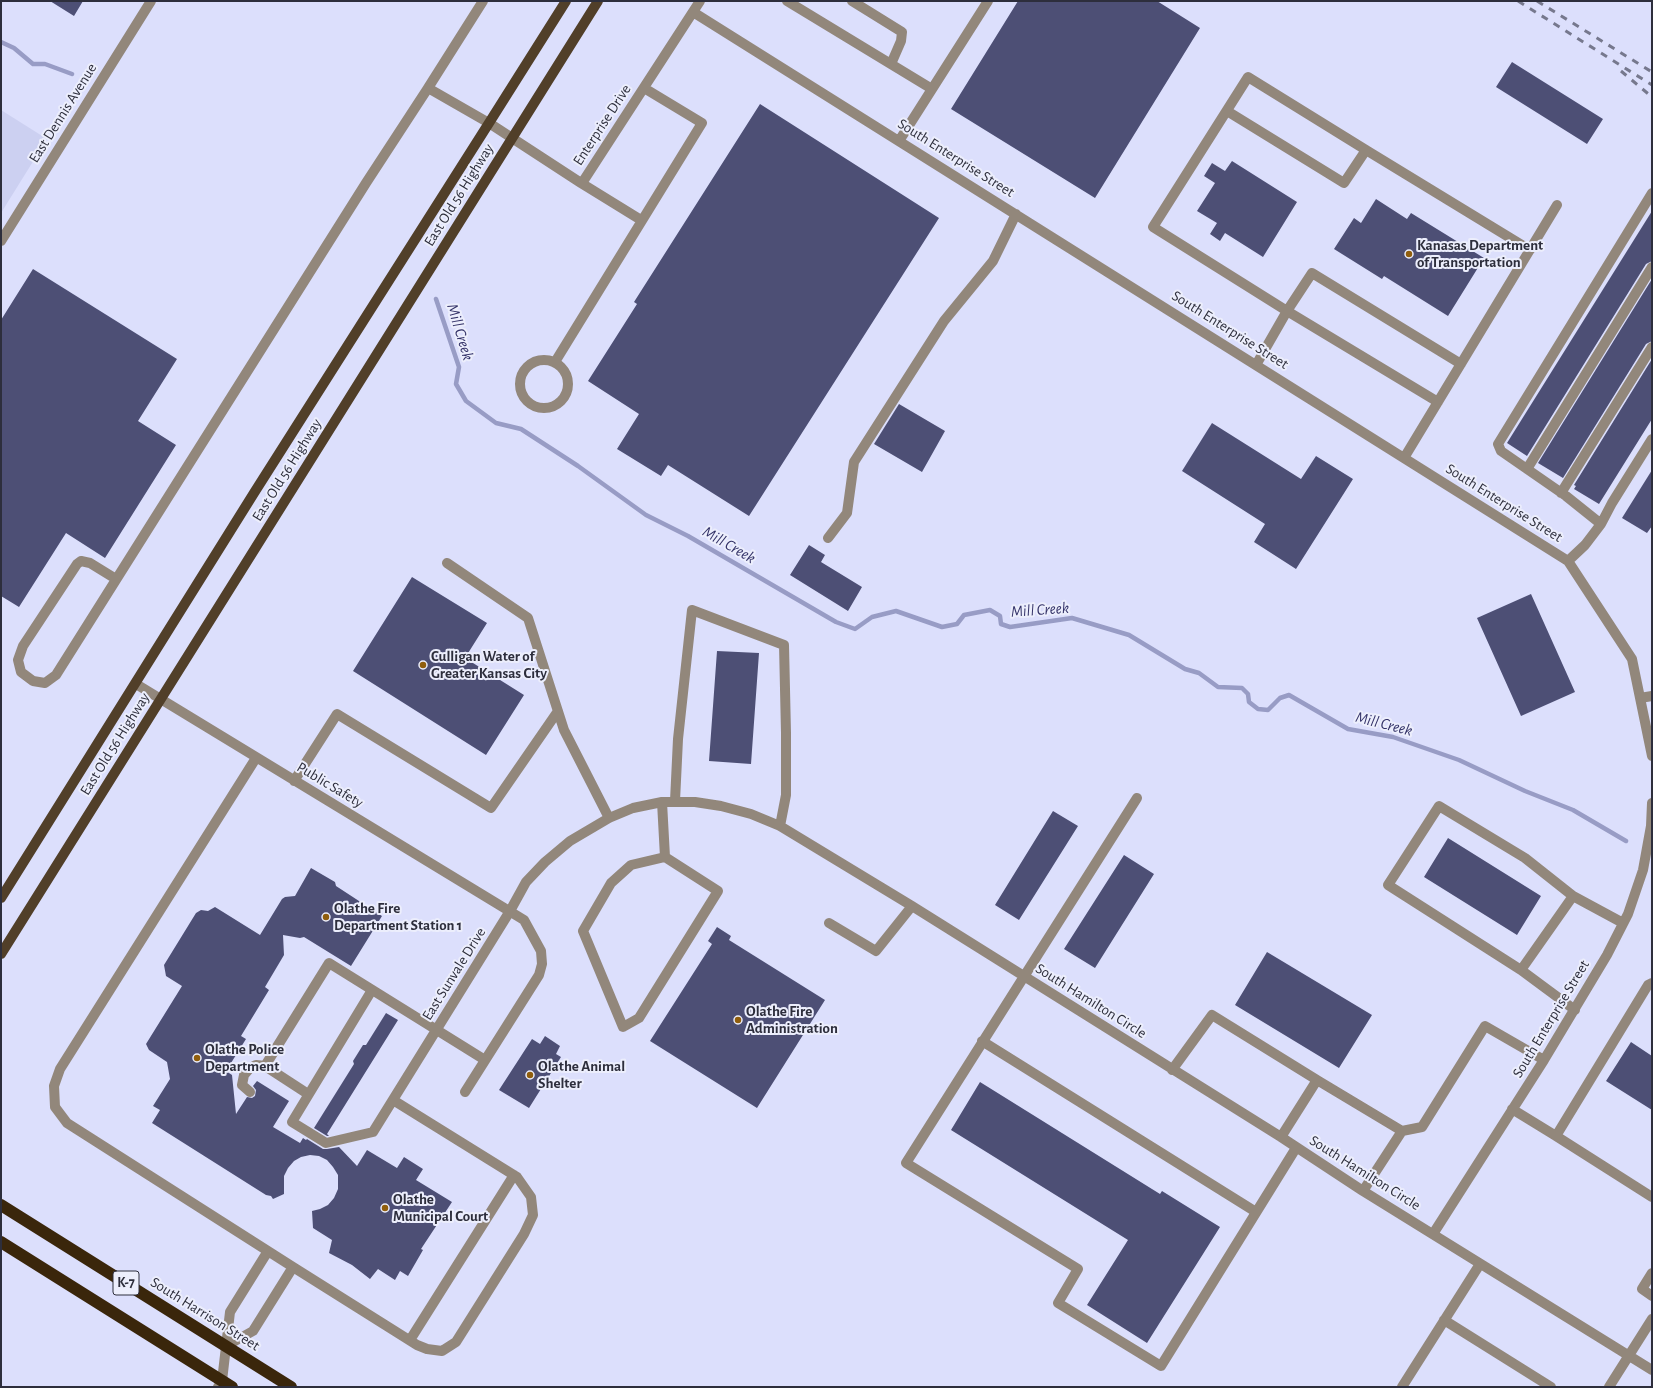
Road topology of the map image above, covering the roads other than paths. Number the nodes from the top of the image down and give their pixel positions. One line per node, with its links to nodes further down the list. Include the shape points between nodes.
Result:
1 (151, 1): 24 (street, East Dennis Avenue)
2 (482, 1): 11 (street)
3 (566, 1): 15 (main road, East Old 56 Highway)
4 (598, 1): 16 (main road, East Old 56 Highway)
5 (700, 1): 9 (street, Enterprise Drive)
6 (787, 1): 10 (street)
7 (852, 1): 10 (street, via 902,32)
8 (988, 1): 13 (street)
9 (693, 12): 12 (street, Enterprise Drive); 17 (street, South Enterprise Street)
10 (891, 64): 13 (street)
11 (428, 88): 15 (street, Enterprise Drive); 41 (street)
12 (644, 88): 19 (street, Enterprise Drive); 23 (street, via 702,123)
13 (932, 89): 17 (street)
14 (1226, 111): 18 (street, via 1344,183); 18 (street, via 1248,77); 27 (street, via 1153,227)
15 (489, 124): 16 (street, Enterprise Drive); 42 (main road, East Old 56 Highway, via 254,493)
16 (513, 138): 19 (street, Enterprise Drive); 45 (main road, East Old 56 Highway)
17 (899, 141): 22 (street, South Enterprise Street)
18 (1366, 150): 25 (street)
19 (581, 183): 23 (street)
20 (1652, 193): 35 (street, via 1498,444 1501,451)
21 (1557, 205): 25 (street)
22 (1016, 214): 31 (street, South Enterprise Street); 38 (street, via 992,261 944,321 854,462 847,513)
23 (641, 220): 29 (street)
24 (1, 241)
25 (1530, 250): 30 (street)
26 (1652, 267): 35 (street)
27 (1287, 312): 30 (street, via 1312,273); 31 (street); 32 (street)
28 (1652, 347): 36 (street)
29 (555, 362): 29 (street, via 567,376 567,391 563,398 551,407 536,407 529,403 520,391 522,375 526,368 540,360)
30 (1461, 364): 32 (street)
31 (1256, 365): 34 (street, South Enterprise Street)
32 (1438, 402): 34 (street)
33 (1652, 439): 37 (street)
34 (1404, 458): 39 (street, South Enterprise Street)
35 (1527, 469): 36 (street)
36 (1561, 493): 37 (street)
37 (1601, 524): 39 (street, via 1586,545)
38 (828, 538)
39 (1568, 561): 44 (street, South Enterprise Street, via 1632,659)
40 (447, 564): 46 (street, via 528,618)
41 (116, 579): 41 (street, via 56,675 45,683 33,681 20,672 18,660 23,646 77,564 81,561 90,564)
42 (136, 684): 45 (street, Public Safety); 59 (main road, East Old 56 Highway)
43 (1652, 696): 44 (street)
44 (1640, 698): 47 (street, South Enterprise Street)
45 (161, 699): 48 (street, Public Safety); 64 (main road, East Old 56 Highway)
46 (558, 711): 49 (street, via 491,808 337,714); 54 (street, via 564,730)
47 (1652, 756)
48 (256, 758): 49 (street, Public Safety); 93 (street, via 60,1069 54,1086 55,1107 67,1123)
49 (294, 781): 61 (street, Public Safety)
50 (1137, 798): 66 (street)
51 (675, 801): 52 (street, South Hamilton Circle); 56 (street, South Hamilton Circle, via 722,806); 56 (street, via 678,739 692,610 784,645 786,795)
52 (662, 802): 54 (street, South Hamilton Circle, via 633,808); 57 (street)
53 (1652, 803): 55 (street, South Enterprise Street)
54 (609, 818): 61 (street, South Hamilton Circle, via 570,841 545,862 526,882)
55 (1652, 818): 63 (street, South Enterprise Street, via 1643,870)
56 (780, 826): 60 (street, South Hamilton Circle)
57 (665, 857): 57 (street, via 631,865 611,883 583,931 623,1027 640,1018 718,891)
58 (1573, 896): 63 (street); 65 (street); 65 (street, via 1525,858 1439,806 1388,885)
59 (1, 898)
60 (912, 906): 62 (street, via 876,951); 66 (street, South Hamilton Circle)
61 (510, 911): 70 (street, East Sunvale Drive); 72 (street, Public Safety, via 524,920 541,951 542,964 539,975)
62 (829, 923)
63 (1623, 923): 69 (street, South Enterprise Street)
64 (1, 954)
65 (1521, 970): 69 (street)
66 (1024, 976): 71 (street); 75 (street, South Hamilton Circle)
67 (1652, 983): 83 (street, via 1648,985)
68 (372, 990): 70 (street); 74 (street, via 329,963); 79 (street)
69 (1575, 1010): 73 (street, South Enterprise Street)
70 (436, 1030): 72 (street); 80 (street, East Sunvale Drive)
71 (982, 1041): 90 (street); 90 (street, via 906,1163 1078,1270 1058,1303 1161,1366)
72 (485, 1060): 78 (street, Public Safety)
73 (1544, 1060): 81 (street, South Enterprise Street); 82 (street, via 1485,1026 1422,1127)
74 (265, 1066): 77 (street, via 250,1068 244,1075 242,1085); 79 (street)
75 (1172, 1070): 76 (street, via 1212,1014); 84 (street, South Hamilton Circle)
76 (1317, 1080): 82 (street); 84 (street)
77 (250, 1092)
78 (465, 1092)
79 (308, 1094): 80 (street, East Sunvale Drive, via 292,1122 326,1143 373,1132)
80 (393, 1100): 86 (street)
81 (1512, 1109): 83 (street); 91 (street, South Enterprise Street)
82 (1402, 1131): 87 (street)
83 (1556, 1136): 88 (street)
84 (1281, 1138): 85 (street, South Hamilton Circle)
85 (1296, 1148): 87 (street, South Hamilton Circle); 90 (street)
86 (514, 1175): 100 (street); 100 (street, via 531,1197 533,1215 524,1234 456,1342 442,1351 427,1350)
87 (1363, 1191): 91 (street, South Hamilton Circle)
88 (1652, 1197)
89 (1, 1205): 101 (highway, South Harrison Street / K-7)
90 (1256, 1212)
91 (1433, 1234): 94 (street, South Hamilton Circle)
92 (1, 1242): 104 (highway, K-7)
93 (268, 1251): 95 (street); 101 (street, via 230,1312)
94 (1480, 1264): 99 (street); 102 (street, South Hamilton Circle)
95 (292, 1267): 100 (street); 101 (street, via 253,1331)
96 (1652, 1273): 97 (street, via 1642,1289)
97 (1652, 1296)
98 (1652, 1319): 102 (street)
99 (1444, 1320): 106 (street); 107 (street)
100 (410, 1340)
101 (226, 1346): 104 (street); 105 (highway, South Harrison Street / K-7)
102 (1629, 1356): 103 (street, South Hamilton Circle); 108 (street)
103 (1652, 1370)
104 (224, 1385)
105 (291, 1387)
106 (1402, 1387)
107 (1551, 1387)
108 (1609, 1387)

